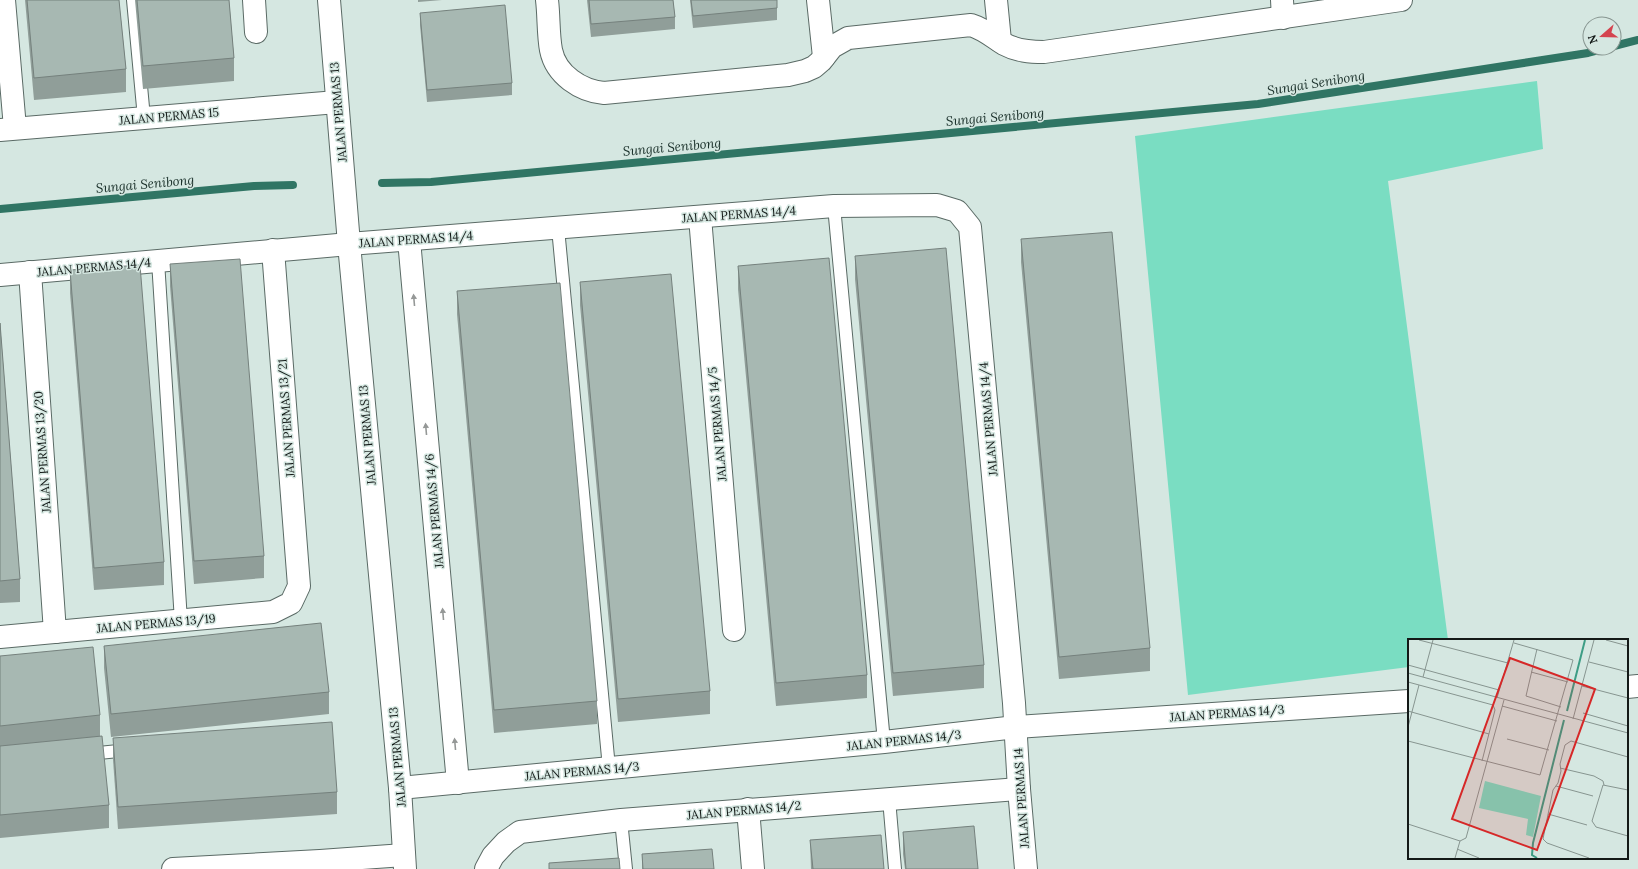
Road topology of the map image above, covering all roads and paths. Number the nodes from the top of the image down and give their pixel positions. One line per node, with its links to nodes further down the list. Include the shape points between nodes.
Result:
1 (4, 0): 15 (street)
2 (133, 0): 14 (lane)
3 (254, 0): 10 (street)
4 (329, 0): 13 (street, JALAN PERMAS 13)
5 (547, 0): 12 (street, via 551,51 555,61 573,82 596,92 788,75 805,71)
6 (818, 0): 12 (street)
7 (996, 0): 11 (street)
8 (1400, 0): 9 (street)
9 (1283, 9): 11 (street, via 1044,52 1023,51)
10 (256, 32)
11 (1000, 41): 12 (street, via 980,27 971,25 848,38 832,47)
12 (824, 57)
13 (337, 102): 14 (street, JALAN PERMAS 15); 20 (street, JALAN PERMAS 13)
14 (144, 118): 15 (street, JALAN PERMAS 15)
15 (7, 129)
16 (834, 206): 17 (street, JALAN PERMAS 14/4); 31 (street, JALAN PERMAS 14/4, via 937,205 957,211 970,227); 32 (lane)
17 (700, 217): 18 (street, JALAN PERMAS 14/4); 27 (street, JALAN PERMAS 14/5)
18 (558, 228): 19 (street, JALAN PERMAS 14/4); 35 (lane)
19 (409, 240): 20 (street, JALAN PERMAS 14/4); 36 (street, JALAN PERMAS 14/6, one-way to 19)
20 (349, 244): 21 (street, JALAN PERMAS 14/4); 37 (street, JALAN PERMAS 13)
21 (273, 250): 22 (street, JALAN PERMAS 14/4); 25 (street, JALAN PERMAS 13/21)
22 (158, 261): 23 (street, JALAN PERMAS 14/4); 26 (lane)
23 (30, 272): 24 (street, JALAN PERMAS 14/4); 28 (street, JALAN PERMAS 13/20)
24 (0, 275)
25 (299, 586): 26 (street, JALAN PERMAS 13/19, via 291,603 273,612)
26 (181, 621): 28 (street, JALAN PERMAS 13/19)
27 (734, 630)
28 (55, 632): 29 (street, JALAN PERMAS 13/19)
29 (0, 637)
30 (1408, 701): 31 (street, JALAN PERMAS 14/3)
31 (1016, 727): 32 (street, JALAN PERMAS 14/3); 38 (street, JALAN PERMAS 14)
32 (884, 742): 35 (street, JALAN PERMAS 14/3)
33 (141, 750): 34 (lane)
34 (78, 754)
35 (609, 768): 36 (street, JALAN PERMAS 14/3)
36 (458, 782): 37 (street, JALAN PERMAS 14/3)
37 (400, 788): 42 (street, JALAN PERMAS 13)
38 (1019, 789): 39 (street, JALAN PERMAS 14/2); 50 (street, JALAN PERMAS 14)
39 (889, 799): 40 (street, JALAN PERMAS 14/2); 49 (lane)
40 (748, 809): 41 (street, JALAN PERMAS 14/2); 48 (street)
41 (621, 820): 46 (street, JALAN PERMAS 14/2, via 520,832 493,856); 47 (lane)
42 (405, 862): 43 (street)
43 (320, 865): 44 (street)
44 (195, 868): 45 (street)
45 (173, 869)
46 (486, 869)
47 (626, 869)
48 (753, 869)
49 (894, 869)
50 (1026, 869)

